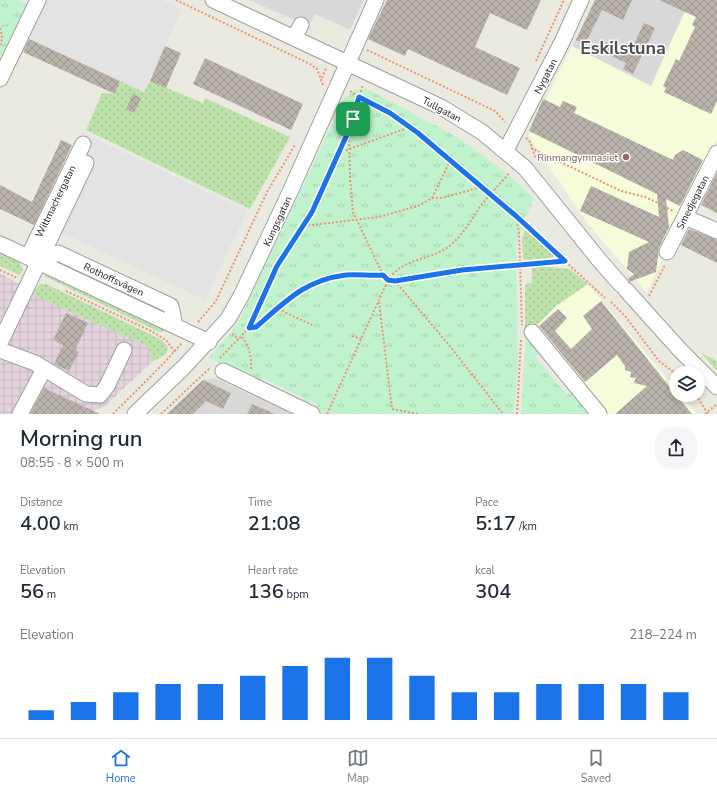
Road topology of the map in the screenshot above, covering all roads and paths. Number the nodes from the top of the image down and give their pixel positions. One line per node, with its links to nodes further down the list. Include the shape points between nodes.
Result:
1 (38, 0): 13 (street)
2 (176, 0): 14 (path, via 316,67 323,81)
3 (213, 0): 8 (street, Tullgatan)
4 (376, 0): 12 (street, Kungsgatan)
5 (581, 0): 17 (street, Nygatan)
6 (301, 25): 8 (street)
7 (0, 28): 9 (path)
8 (294, 38): 12 (street, Tullgatan)
9 (1, 40): 10 (path)
10 (0, 49)
11 (367, 50): 17 (path, via 495,111)
12 (347, 64): 21 (street, Tullgatan, via 441,107); 58 (street, Kungsgatan, via 241,296 228,319)
13 (0, 79)
14 (322, 90)
15 (410, 127): 16 (path, via 359,97); 20 (path); 24 (path)
16 (349, 130): 20 (path); 22 (path)
17 (516, 132): 21 (street, Nygatan); 29 (path, via 529,140 531,148 621,191)
18 (83, 144): 37 (street, Wittmachergatan)
19 (296, 144): 53 (path, via 267,192 216,301)
20 (350, 148): 22 (path); 32 (path, via 351,198)
21 (506, 150): 62 (street, Tullgatan, via 526,168 600,261)
22 (337, 153): 33 (path)
23 (717, 153): 31 (street, Smedjegatan)
24 (450, 161): 26 (path); 28 (path)
25 (86, 163): 37 (street, Wittmachergatan)
26 (481, 187): 27 (path); 28 (path, via 442,198)
27 (491, 195): 30 (path); 42 (path, via 453,243 437,254 396,269)
28 (432, 198): 32 (path, via 413,208)
29 (658, 203)
30 (516, 216): 38 (path); 39 (path)
31 (685, 217): 34 (street); 36 (street, Smedjegatan)
32 (357, 220): 33 (path); 41 (path)
33 (304, 226): 52 (path, via 277,266)
34 (717, 232)
35 (0, 244): 37 (street, Rothoffsvägen)
36 (667, 252): 46 (path, via 665,264)
37 (33, 260): 44 (street); 53 (street, Rothoffsvägen)
38 (565, 261): 39 (path); 47 (path)
39 (520, 264): 43 (path); 54 (path)
40 (0, 270): 44 (path)
41 (383, 275): 42 (path); 50 (path, via 347,275 318,281 299,291)
42 (388, 280): 43 (path); 48 (path)
43 (395, 281): 82 (path)
44 (29, 283): 59 (street)
45 (64, 290): 63 (path, via 149,330 166,340)
46 (648, 297)
47 (605, 298)
48 (378, 300): 57 (path); 81 (path, via 392,409)
49 (611, 302): 67 (path, via 625,316 659,361)
50 (280, 307): 51 (path, via 284,312); 52 (path, via 256,327)
51 (312, 325)
52 (249, 328): 55 (path)
53 (190, 333): 58 (street, Rothoffsvägen); 63 (path)
54 (525, 333): 83 (path); 84 (street)
55 (242, 336): 64 (path); 68 (path, via 248,344 251,359 251,376)
56 (352, 336): 57 (path)
57 (361, 339): 80 (path)
58 (209, 342): 77 (street, Kungsgatan)
59 (0, 343)
60 (0, 350): 66 (street)
61 (124, 350): 66 (street, via 100,395 86,394)
62 (680, 350): 65 (street, Tullgatan); 70 (street, Tullgatan)
63 (175, 352): 76 (path)
64 (218, 366): 68 (street); 78 (path)
65 (692, 366)
66 (44, 369): 75 (street)
67 (669, 369)
68 (248, 383): 79 (street)
69 (705, 384): 71 (street, Tullgatan)
70 (717, 387)
71 (717, 400)
72 (700, 402): 74 (path)
73 (717, 404): 74 (path)
74 (707, 413)
75 (20, 414)
76 (113, 414)
77 (135, 414)
78 (161, 414)
79 (312, 414)
80 (327, 414)
81 (418, 414)
82 (503, 414)
83 (517, 414)
84 (599, 414)

